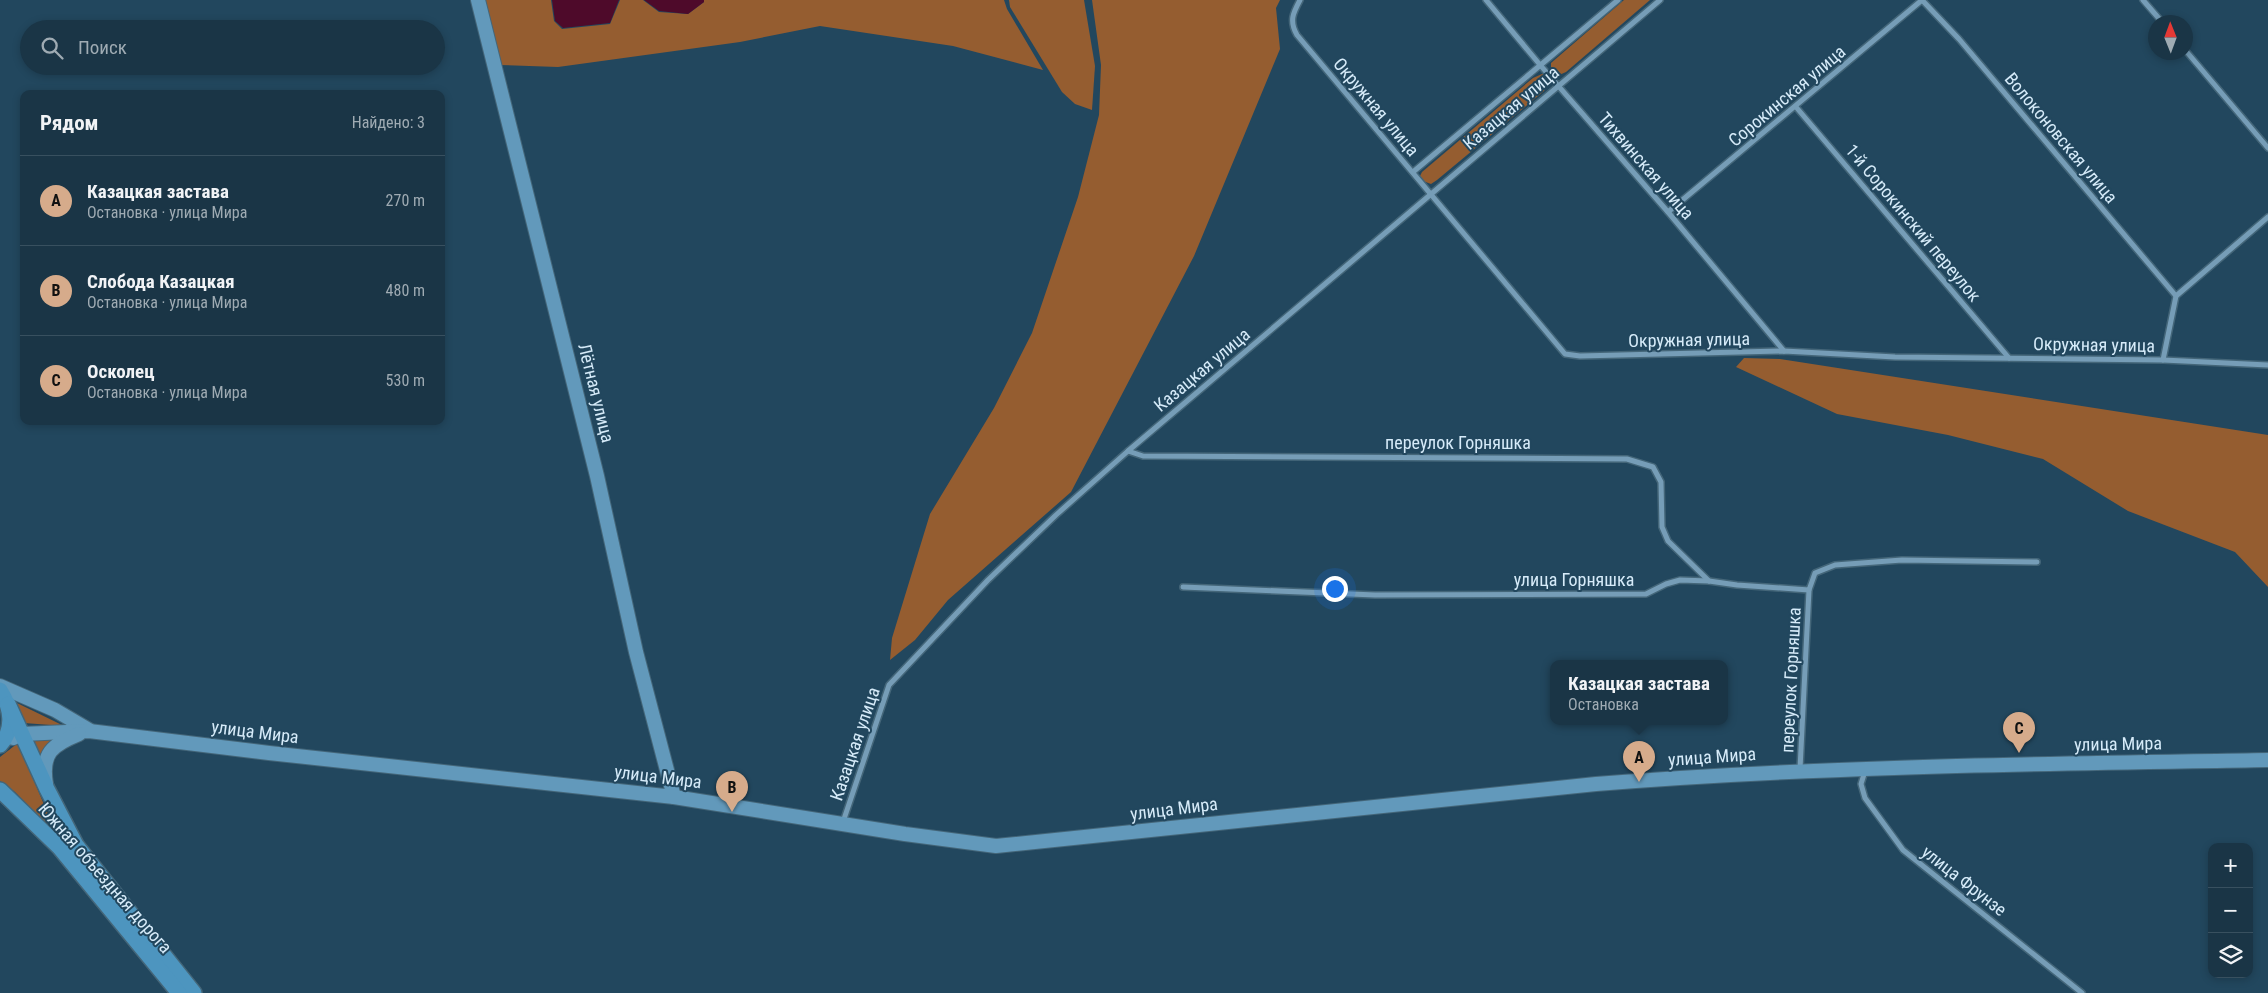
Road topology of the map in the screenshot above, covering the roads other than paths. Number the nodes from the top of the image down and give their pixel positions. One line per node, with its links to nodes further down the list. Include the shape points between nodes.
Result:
1 (478, 0): 39 (main road, Лётная улица, via 598,476 636,652)
2 (1300, 0): 14 (street, Окружная улица, via 1292,15 1292,26 1297,35)
3 (1486, 0): 10 (street, Тихвинская улица)
4 (1618, 0): 10 (street, Казацкая улица)
5 (1660, 0): 11 (street, Казацкая улица)
6 (1922, 0): 12 (street, Сорокинская улица); 18 (street, Волоконовская улица, via 1959,39)
7 (2143, 0): 8 (street)
8 (2156, 15)
9 (2193, 59): 13 (street)
10 (1541, 66): 11 (street, Тихвинская улица); 14 (street, Казацкая улица)
11 (1558, 86): 15 (street, Казацкая улица); 16 (street, Тихвинская улица)
12 (1796, 107): 16 (street, Сорокинская улица); 20 (street, 1-й Сорокинский переулок)
13 (2268, 148)
14 (1413, 172): 15 (street, Окружная улица)
15 (1430, 194): 19 (street, Окружная улица, via 1564,354); 23 (street, Казацкая улица)
16 (1668, 212): 19 (street, Тихвинская улица)
17 (2268, 217): 18 (street)
18 (2176, 296): 21 (street)
19 (1784, 351): 20 (street, Окружная улица)
20 (2009, 358): 21 (street, Окружная улица)
21 (2163, 360): 22 (street, Окружная улица)
22 (2268, 365)
23 (1128, 451): 25 (street, переулок Горняшка, via 1143,456 1627,459 1653,467 1661,482 1662,527 1668,541); 40 (street, Казацкая улица, via 988,580 890,684)
24 (2037, 562): 27 (street, via 1902,560 1835,564 1815,573)
25 (1709, 580): 26 (street, улица Горняшка, via 1680,580 1646,594 1375,595); 27 (street, улица Горняшка)
26 (1183, 587)
27 (1809, 590): 36 (street, переулок Горняшка)
28 (0, 686): 31 (main road, улица Мира, via 55,710)
29 (0, 690): 30 (main road, улица Мира)
30 (8, 704): 32 (main road, Южная объездная дорога); 33 (main road, улица Мира, via 10,723)
31 (89, 730): 32 (main road, улица Мира); 37 (main road, улица Мира, via 59,742 49,753 44,769); 39 (main road, улица Мира)
32 (22, 734): 33 (main road, улица Мира); 37 (main road, Южная объездная дорога)
33 (2, 743)
34 (2268, 760): 35 (main road, улица Мира)
35 (1866, 770): 36 (main road, улица Мира); 44 (street, улица Фрунзе, via 1860,784 1865,798 1903,850)
36 (1800, 771): 40 (main road, улица Мира, via 1596,784 996,846)
37 (46, 789): 41 (main road, Южная объездная дорога)
38 (0, 790): 41 (main road, Южная объездная дорога)
39 (674, 797): 40 (main road, улица Мира)
40 (843, 822)
41 (102, 891): 42 (main road, Южная объездная дорога); 43 (main road, Южная объездная дорога)
42 (179, 993)
43 (194, 993)
44 (2082, 993)

